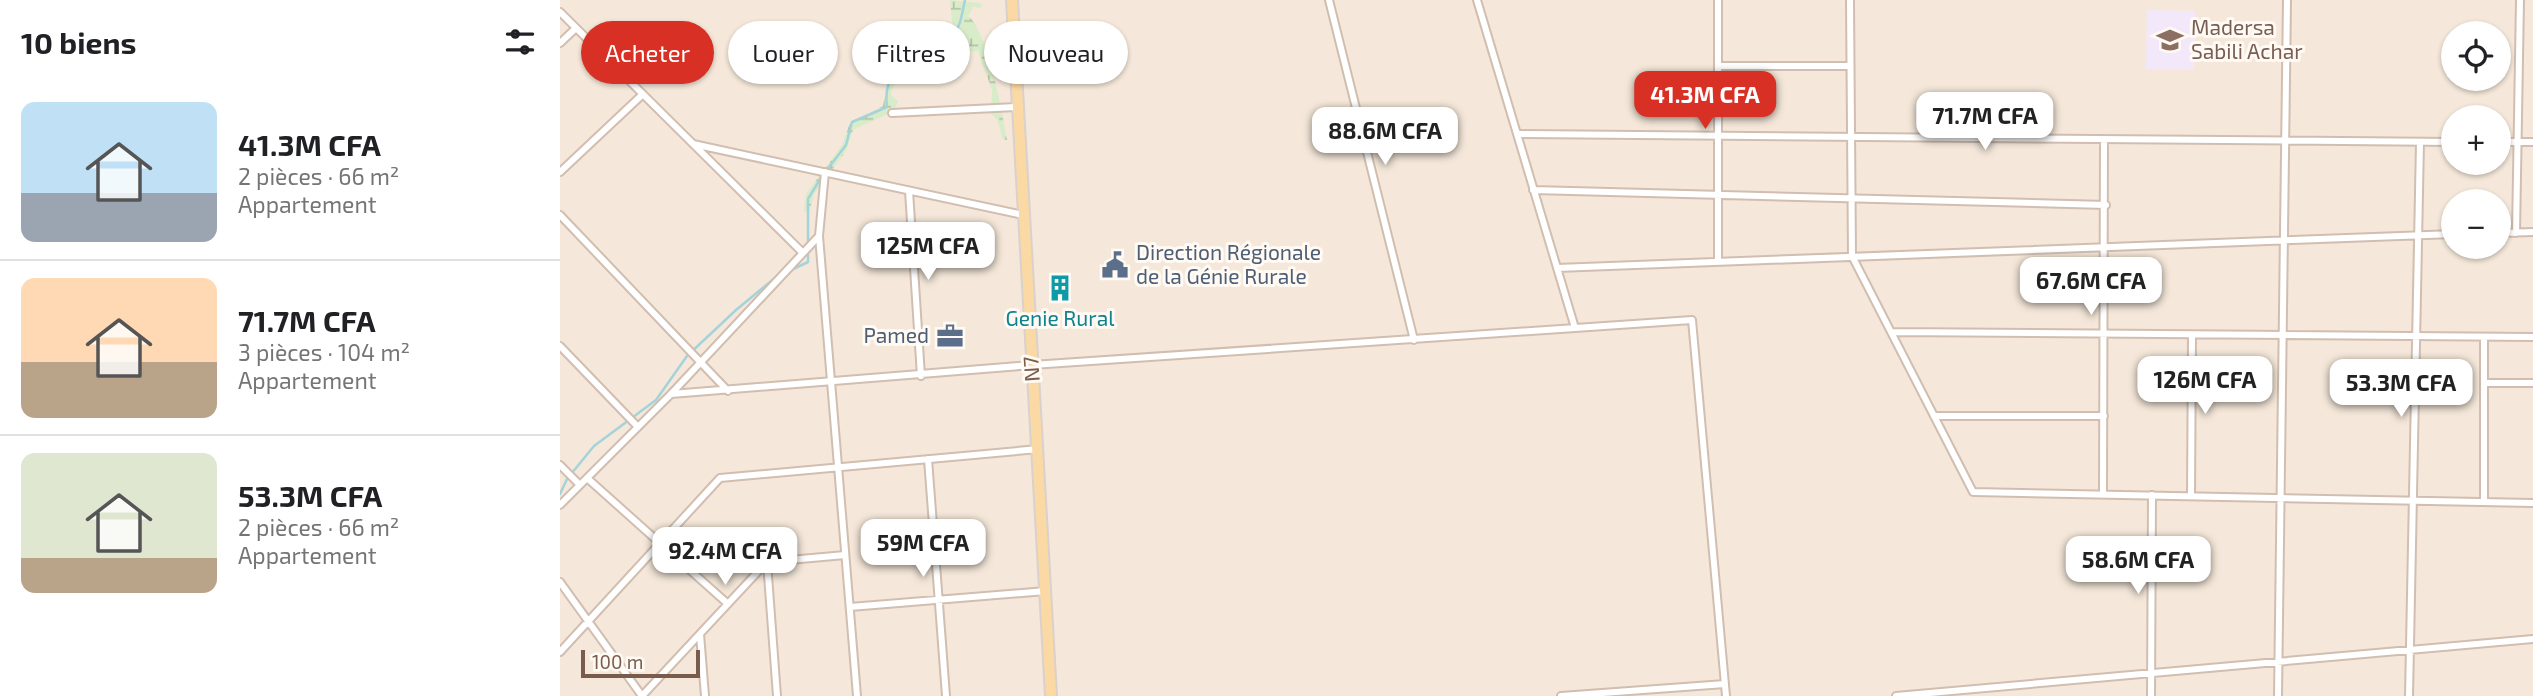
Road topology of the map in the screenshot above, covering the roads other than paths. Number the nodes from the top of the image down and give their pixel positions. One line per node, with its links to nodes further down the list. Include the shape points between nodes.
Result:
1 (1012, 0): 14 (main road, N7)
2 (1329, 0): 56 (street)
3 (1477, 0): 16 (street)
4 (1718, 0): 11 (street)
5 (1850, 0): 12 (street)
6 (2287, 0): 20 (street)
7 (2520, 0): 24 (street)
8 (560, 12): 9 (street)
9 (576, 27): 10 (street); 13 (street)
10 (560, 43)
11 (1718, 66): 12 (street); 17 (street)
12 (1849, 66): 18 (street)
13 (643, 94): 26 (street); 27 (street)
14 (1016, 107): 15 (street); 35 (main road, N7)
15 (892, 113)
16 (1517, 134): 17 (street); 29 (street)
17 (1718, 136): 18 (street); 31 (street)
18 (1850, 137): 19 (street); 32 (street)
19 (2104, 139): 20 (street); 33 (street)
20 (2285, 141): 21 (street); 42 (street)
21 (2420, 142): 22 (street); 41 (street)
22 (2441, 142)
23 (2511, 142): 24 (street)
24 (2519, 142): 25 (street); 38 (street)
25 (2533, 142)
26 (693, 144): 28 (street); 44 (street)
27 (560, 172)
28 (825, 172): 30 (street); 40 (street)
29 (1533, 190): 31 (street); 47 (street)
30 (909, 191): 35 (street); 60 (street)
31 (1718, 195): 32 (street); 46 (street)
32 (1851, 198): 33 (street); 45 (street)
33 (2106, 205): 43 (street)
34 (560, 215): 58 (street)
35 (1023, 215): 59 (main road, N7)
36 (2533, 232): 38 (street)
37 (2511, 233): 38 (street)
38 (2516, 233)
39 (2441, 235): 41 (street)
40 (819, 236): 44 (street); 61 (street)
41 (2418, 236): 42 (street); 53 (street)
42 (2284, 240): 43 (street); 52 (street)
43 (2105, 246): 45 (street); 50 (street)
44 (803, 253): 58 (street)
45 (1852, 256): 46 (street); 49 (street)
46 (1718, 262): 47 (street)
47 (1557, 268): 48 (street)
48 (1575, 328): 56 (street); 98 (street, via 1692,320)
49 (1891, 332): 50 (street); 66 (street)
50 (2104, 334): 51 (street); 67 (street)
51 (2192, 335): 52 (street); 77 (street)
52 (2282, 335): 53 (street); 78 (street)
53 (2416, 337): 54 (street); 79 (street)
54 (2484, 337): 55 (street); 62 (street)
55 (2533, 337)
56 (1414, 340): 59 (street)
57 (560, 346): 68 (street)
58 (701, 362): 64 (street); 65 (street)
59 (1032, 365): 60 (street); 69 (main road, N7)
60 (921, 376): 61 (street)
61 (831, 383): 64 (street); 72 (street)
62 (2484, 383): 63 (street); 80 (street)
63 (2533, 383)
64 (728, 391): 65 (street)
65 (671, 394): 68 (street)
66 (1934, 416): 67 (street); 75 (street, via 1973,492)
67 (2104, 416): 75 (street)
68 (638, 427): 73 (street)
69 (1039, 449): 70 (street); 87 (main road, N7)
70 (928, 459): 72 (street); 88 (street)
71 (560, 465): 74 (street)
72 (838, 468): 83 (street, via 720,478); 84 (street)
73 (587, 478): 74 (street); 83 (street)
74 (580, 485): 82 (street)
75 (2103, 494): 76 (street)
76 (2152, 495): 77 (street); 97 (street)
77 (2191, 496): 78 (street)
78 (2280, 498): 79 (street); 96 (street)
79 (2413, 501): 80 (street); 94 (street)
80 (2484, 502): 81 (street)
81 (2533, 503)
82 (560, 505)
83 (660, 544): 89 (street); 91 (street)
84 (845, 555): 85 (street); 90 (street)
85 (767, 562): 89 (street); 101 (street)
86 (560, 582): 91 (street)
87 (1046, 591): 88 (street); 104 (main road, N7)
88 (939, 600): 90 (street); 103 (street)
89 (727, 604): 92 (street)
90 (850, 607): 102 (street)
91 (588, 622): 95 (street); 99 (street)
92 (700, 634): 99 (street); 100 (street)
93 (2533, 639): 94 (street)
94 (2410, 650): 96 (street); 110 (street)
95 (560, 652)
96 (2278, 662): 97 (street); 109 (street)
97 (2151, 673): 107 (street); 108 (street)
98 (1725, 684): 105 (street); 106 (street)
99 (642, 696)
100 (705, 696)
101 (777, 696)
102 (857, 696)
103 (946, 696)
104 (1051, 696)
105 (1561, 696)
106 (1726, 696)
107 (1896, 696)
108 (2151, 696)
109 (2278, 696)
110 (2409, 696)

